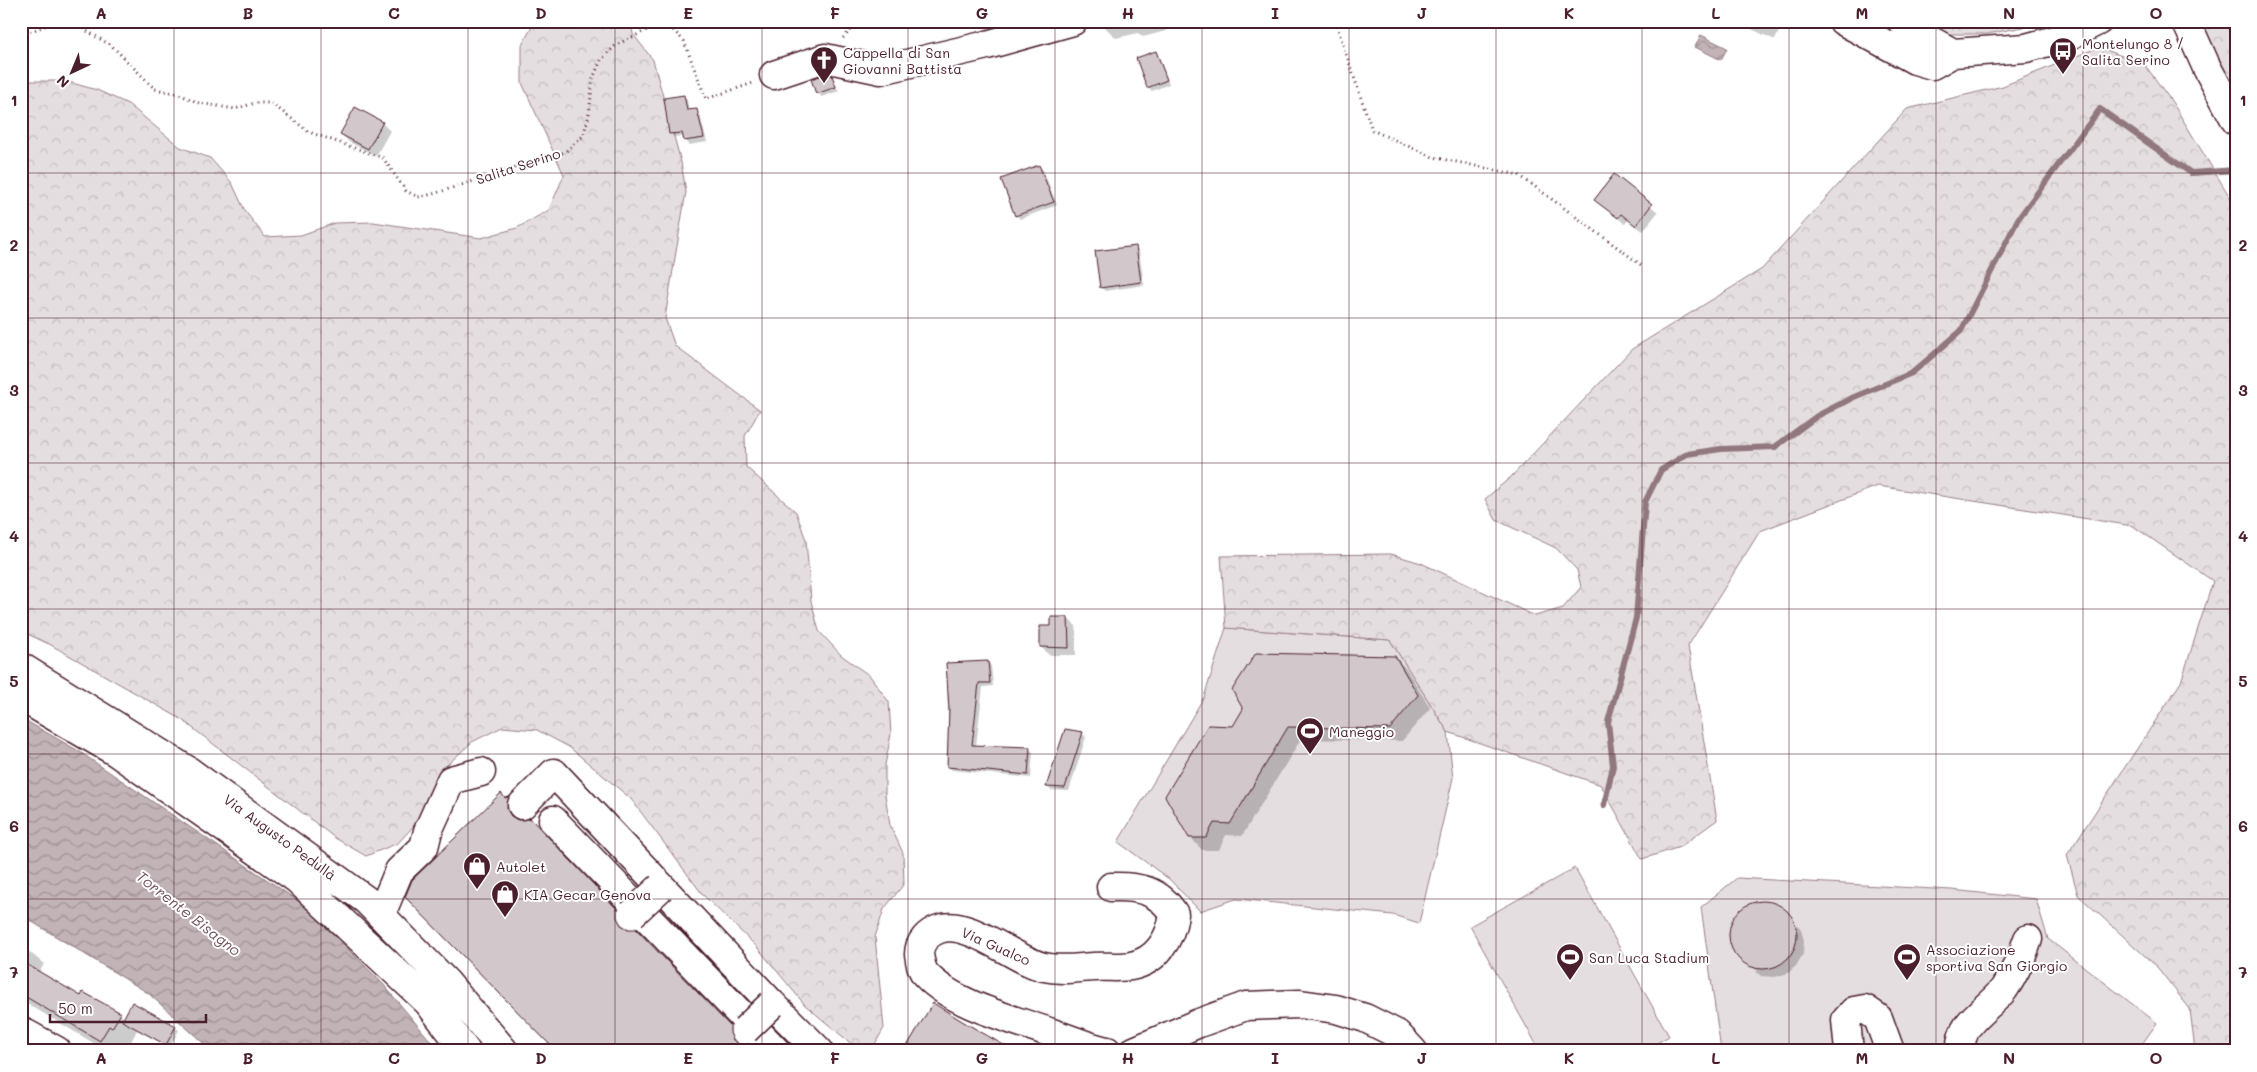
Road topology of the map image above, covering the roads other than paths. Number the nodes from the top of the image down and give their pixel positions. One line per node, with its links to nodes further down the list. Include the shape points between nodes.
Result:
1 (1073, 21): 7 (street, via 880,70 826,58)
2 (1843, 21): 6 (street, via 1916,60 1932,65)
3 (1902, 21): 6 (street, via 1910,29)
4 (2098, 21): 6 (street, via 2066,37 2026,48)
5 (2186, 21): 8 (street)
6 (1953, 53)
7 (774, 75)
8 (2236, 121)
9 (21, 667): 24 (street, Via Augusto Pedullà, via 190,772 366,900 446,982)
10 (21, 697): 23 (street, Via Augusto Pedullà, via 116,752 297,879 428,1002)
11 (481, 772): 16 (street, via 451,780 424,847 400,871)
12 (522, 805): 14 (street, via 554,773)
13 (553, 820): 25 (street)
14 (661, 887): 17 (street, bridge); 19 (street)
15 (1111, 887): 27 (street, Via Gualco, via 1147,889 1159,896 1174,914 1166,942 1144,961 1131,966 1044,968 971,933 953,928 940,928 928,934 919,948 924,973 950,992 990,1012)
16 (384, 907)
17 (632, 914)
18 (2028, 939): 32 (street, via 2017,968 2003,990 1962,1034)
19 (772, 1004): 20 (street, bridge); 26 (street)
20 (745, 1030)
21 (21, 1031): 22 (street)
22 (57, 1051)
23 (466, 1051)
24 (504, 1051)
25 (776, 1051)
26 (819, 1051)
27 (1107, 1051)
28 (1134, 1051): 29 (street, via 1246,1006 1300,1004 1336,1009 1365,1018 1397,1034)
29 (1413, 1051)
30 (1849, 1051): 31 (street, via 1846,1020 1854,1011 1865,1009 1878,1018)
31 (1890, 1051)
32 (1961, 1051)

